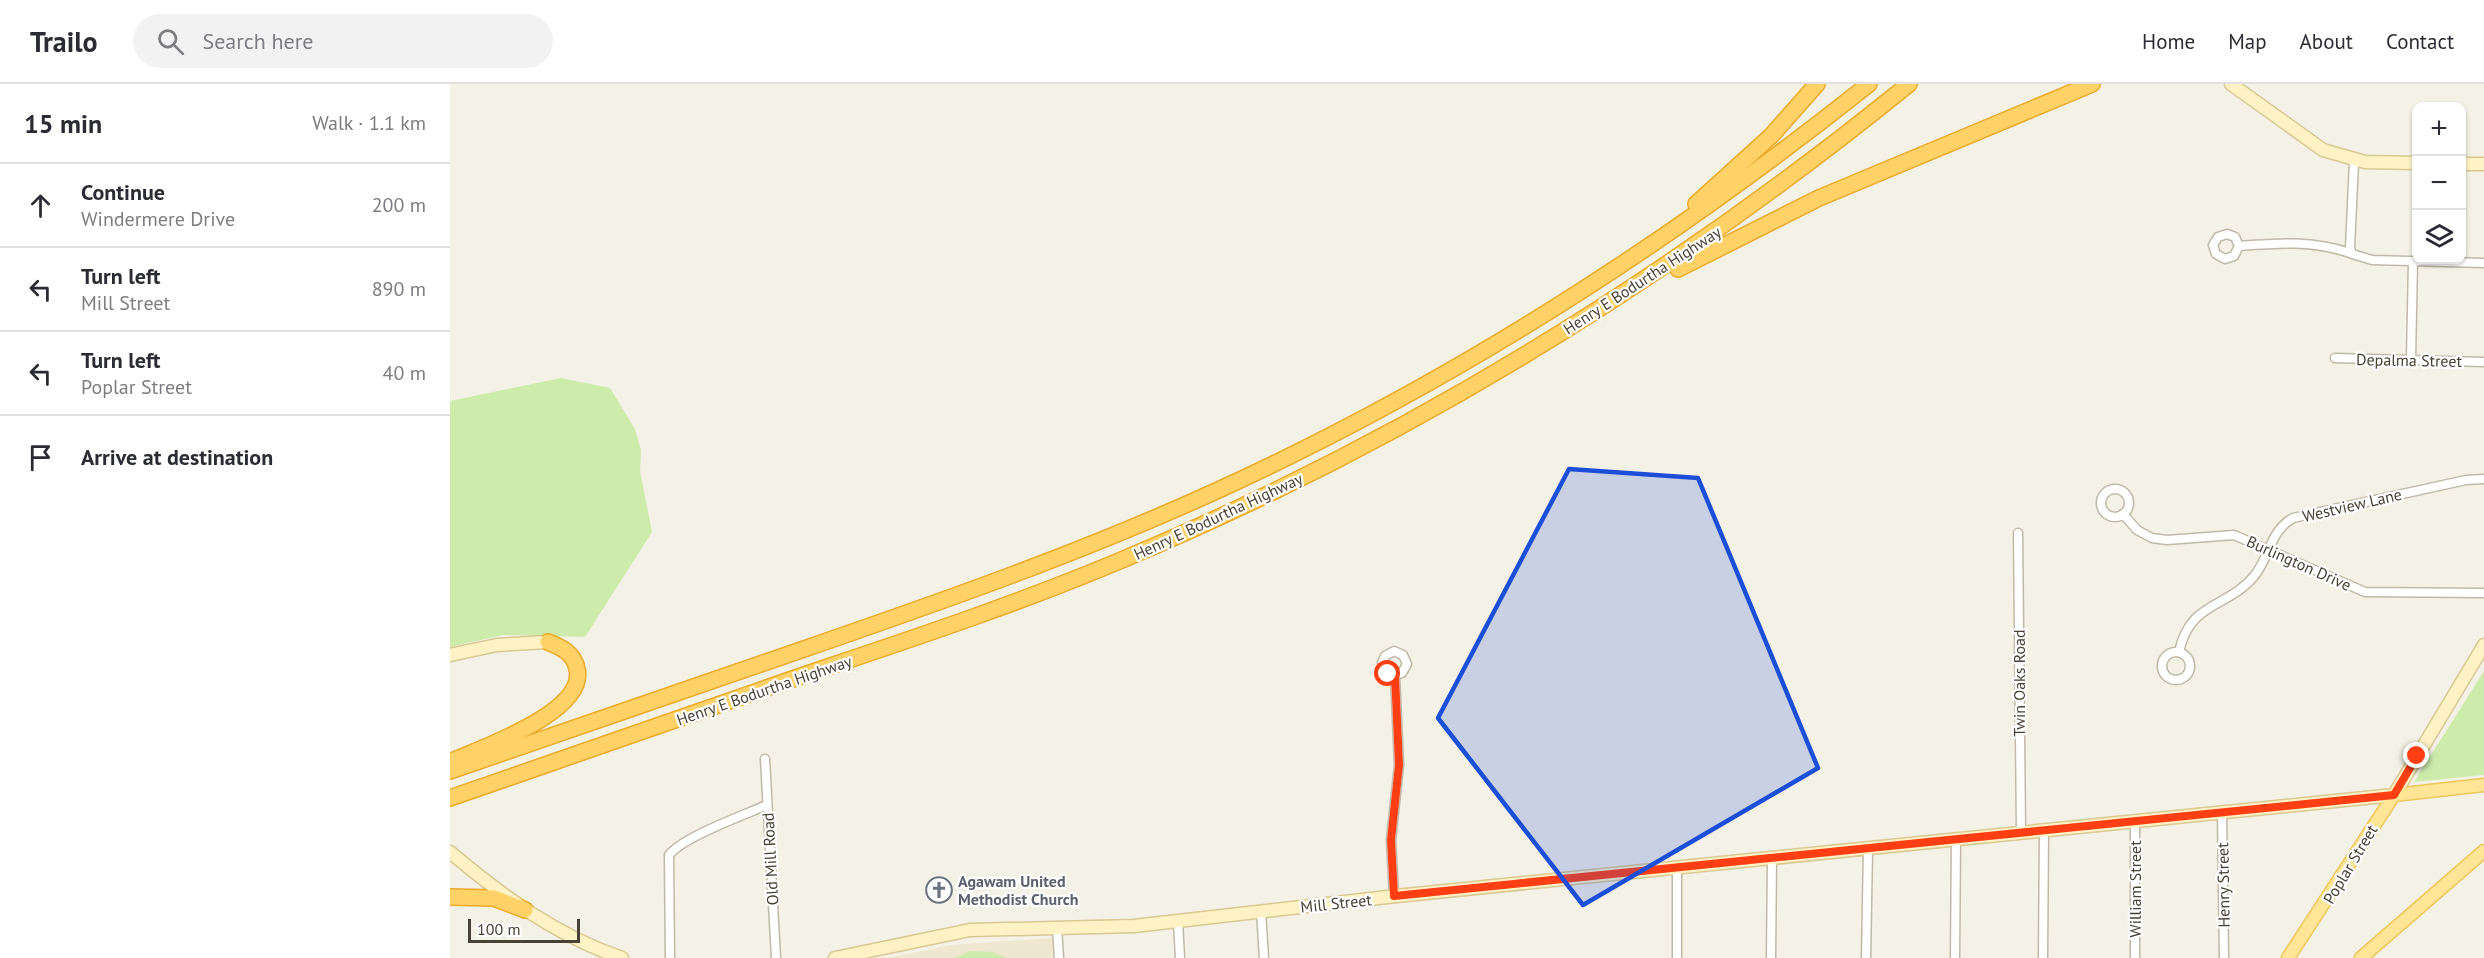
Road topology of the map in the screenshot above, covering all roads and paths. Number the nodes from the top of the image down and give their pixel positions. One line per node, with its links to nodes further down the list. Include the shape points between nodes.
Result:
1 (1817, 84): 19 (highway, via 1771,136 1711,192)
2 (1869, 84): 19 (highway, Henry E Bodurtha Highway, via 1715,202)
3 (1909, 84): 18 (highway, Henry E Bodurtha Highway, via 1745,211)
4 (2072, 84): 7 (highway)
5 (2092, 84): 7 (highway)
6 (2230, 84): 8 (street, via 2314,145)
7 (2022, 113): 18 (highway, via 1819,198 1732,239)
8 (2354, 161): 9 (street); 13 (street)
9 (2412, 164)
10 (2466, 164): 11 (street)
11 (2484, 164)
12 (2239, 246): 13 (street, via 2307,242)
13 (2350, 253): 14 (street, via 2372,260)
14 (2412, 261)
15 (2466, 262): 16 (street)
16 (2484, 263)
17 (2413, 264): 21 (street)
18 (1590, 315): 38 (highway, Henry E Bodurtha Highway, via 1375,441 1125,559 970,619)
19 (1529, 324): 35 (highway, Henry E Bodurtha Highway, via 1304,449 1103,540 956,597)
20 (2335, 358): 21 (street, Depalma Street)
21 (2412, 360): 22 (street, Depalma Street)
22 (2484, 362)
23 (2484, 479): 26 (street, Westview Lane, via 2301,515 2279,528)
24 (2123, 514): 26 (street, Burlington Drive, via 2141,534 2157,540 2229,534)
25 (2018, 533): 43 (street, Twin Oaks Road)
26 (2268, 549): 27 (street, Burlington Drive, via 2373,594); 30 (street, Westview Lane, via 2253,577 2191,622)
27 (2484, 593)
28 (548, 642): 31 (street, via 497,645); 34 (highway, via 566,651 576,663 578,678 570,696 534,723)
29 (2484, 645): 37 (street, Poplar Street)
30 (2179, 652)
31 (450, 655)
32 (1395, 675): 50 (street, via 1399,765 1391,840)
33 (765, 759): 39 (street, Old Mill Road)
34 (450, 762)
35 (450, 771)
36 (2484, 785): 37 (main road, Mill Street)
37 (2394, 795): 40 (street, Mill Street); 70 (main road, Poplar Street)
38 (450, 798)
39 (767, 805): 57 (street, via 690,840 669,855); 58 (street, Old Mill Road)
40 (2222, 812): 41 (street, Mill Street); 69 (street, Henry Street)
41 (2135, 821): 42 (street, Mill Street); 68 (street, William Street)
42 (2043, 830): 43 (street, Mill Street); 67 (street)
43 (2021, 833): 44 (street, Mill Street)
44 (1956, 840): 45 (street, Mill Street); 66 (street)
45 (1868, 849): 48 (street, Mill Street); 65 (street)
46 (2484, 851): 71 (main road)
47 (450, 852): 52 (street)
48 (1772, 859): 49 (street, Mill Street); 64 (street)
49 (1677, 868): 50 (street, Mill Street); 63 (street)
50 (1394, 896): 53 (street, Mill Street)
51 (450, 897): 52 (highway, via 494,898)
52 (525, 910): 56 (street, via 578,941)
53 (1261, 911): 54 (street, Mill Street); 62 (street)
54 (1178, 921): 55 (street, Mill Street, via 1116,928); 61 (street)
55 (1057, 928): 59 (street, Mill Street, via 968,931); 60 (street)
56 (622, 958)
57 (670, 958)
58 (776, 958)
59 (835, 958)
60 (1059, 958)
61 (1180, 958)
62 (1264, 958)
63 (1677, 958)
64 (1771, 958)
65 (1866, 958)
66 (1955, 958)
67 (2043, 958)
68 (2135, 958)
69 (2224, 958)
70 (2288, 958)
71 (2361, 958)

